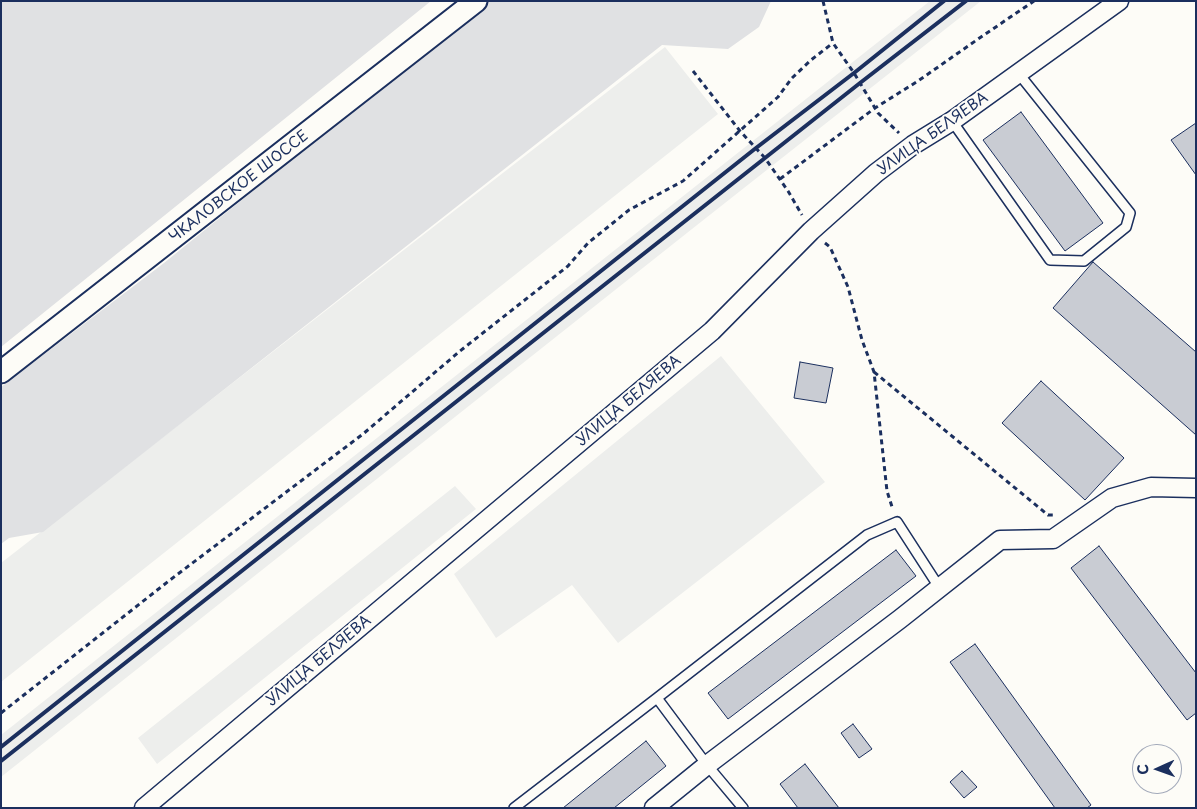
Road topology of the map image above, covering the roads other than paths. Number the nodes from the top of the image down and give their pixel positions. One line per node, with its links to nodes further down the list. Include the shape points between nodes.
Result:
1 (476, 1): 5 (street, ЧКАЛОВСКОЕ ШОССЕ)
2 (1119, 1): 3 (street, УЛИЦА БЕЛЯЕВА)
3 (1018, 74): 4 (street, УЛИЦА БЕЛЯЕВА); 4 (lane, via 1130,213 1126,228 1084,261 1050,260)
4 (952, 121): 10 (street, УЛИЦА БЕЛЯЕВА, via 876,173 811,231 712,331)
5 (1, 372)
6 (1196, 488): 7 (street, via 1151,487 1112,498 1053,539 1000,540)
7 (939, 587): 8 (lane, via 896,522 867,535); 9 (street)
8 (657, 698): 9 (lane); 11 (lane)
9 (707, 765): 12 (street); 13 (lane)
10 (144, 808)
11 (514, 808)
12 (654, 808)
13 (743, 808)

